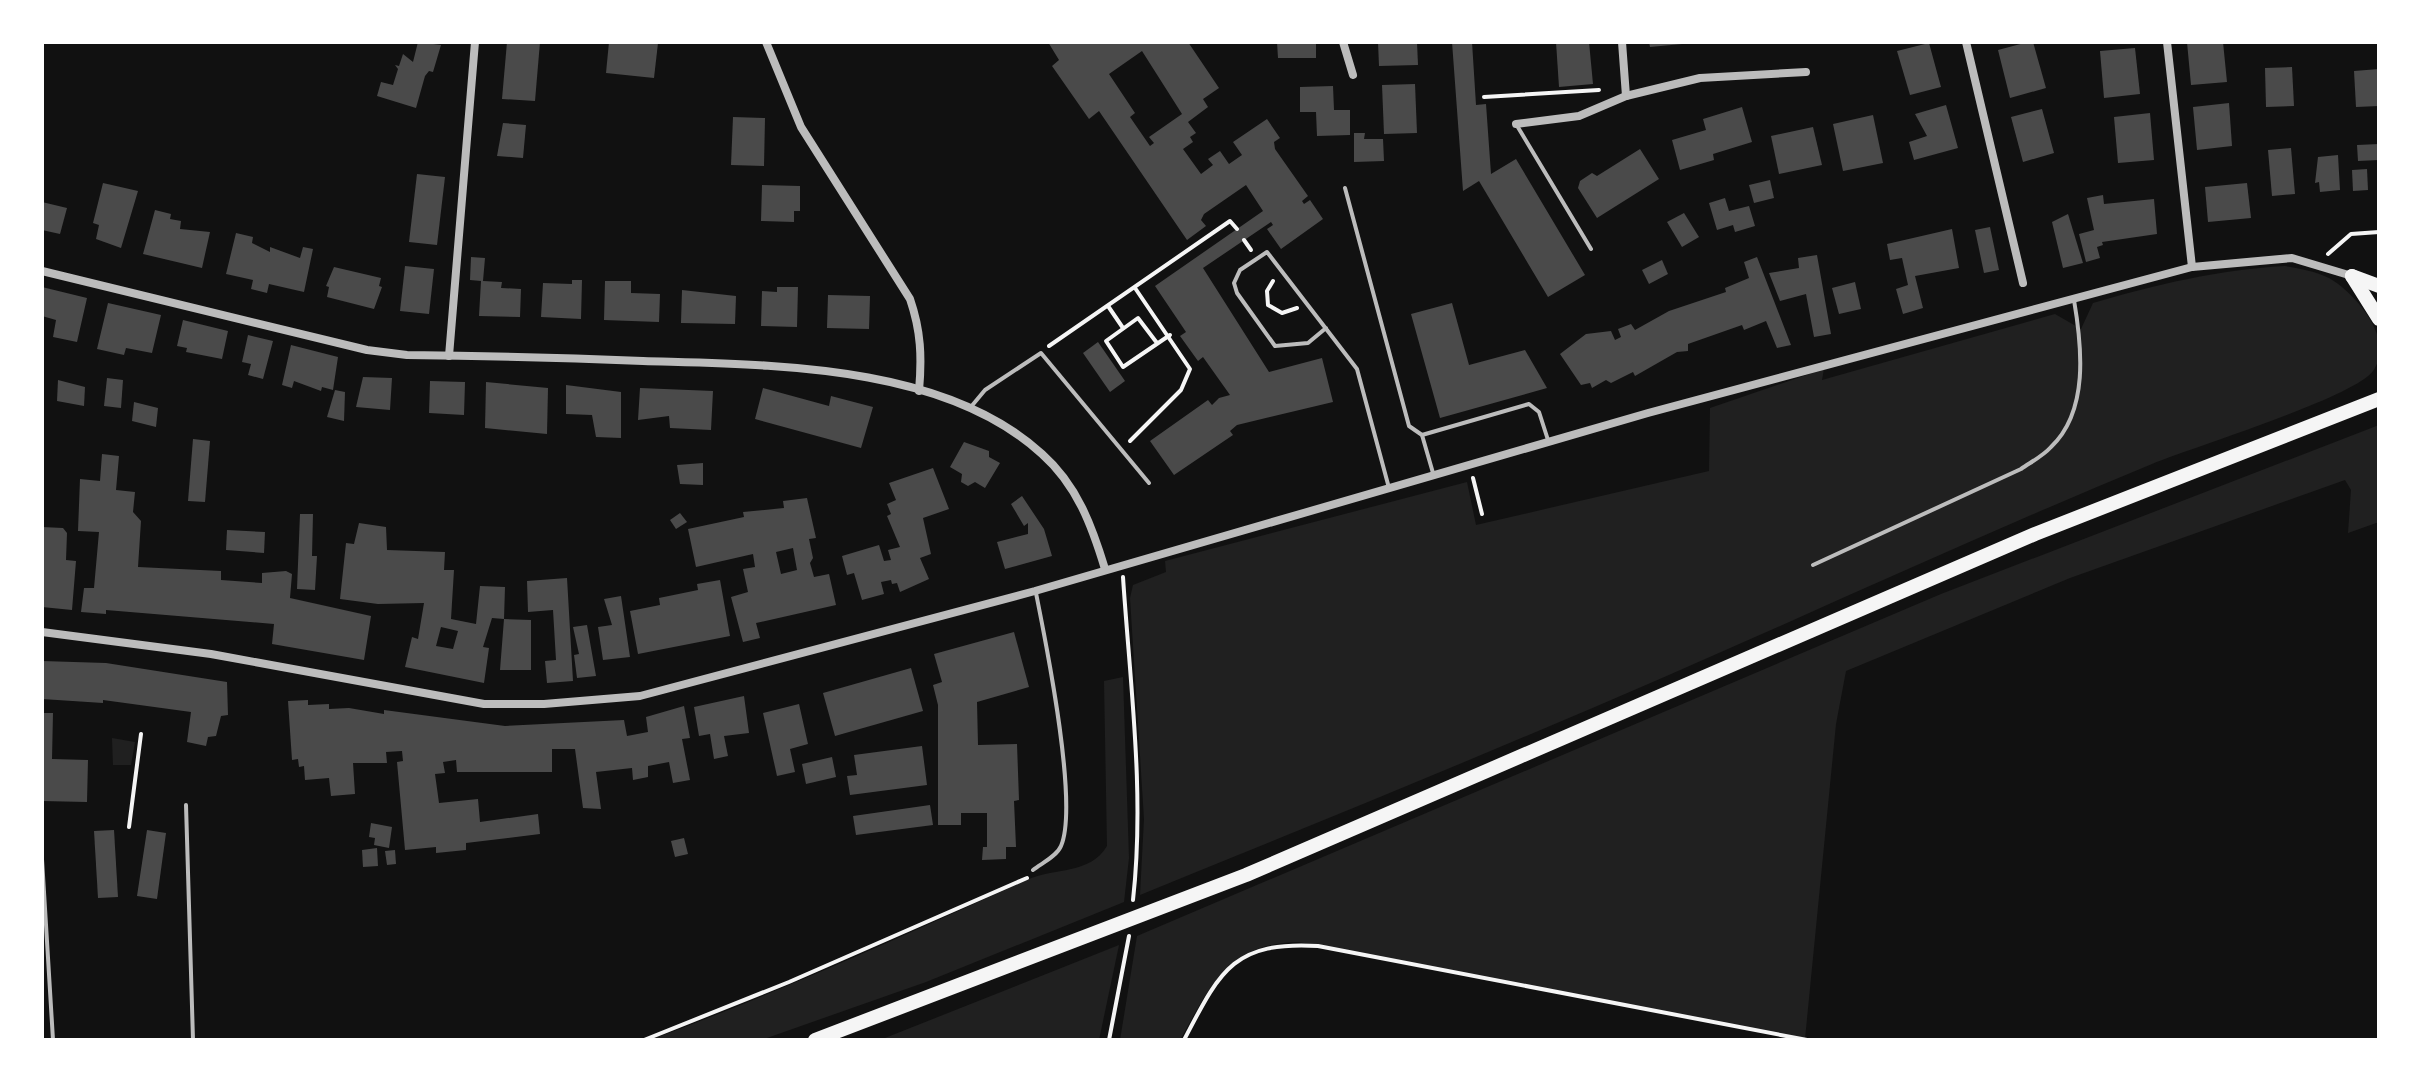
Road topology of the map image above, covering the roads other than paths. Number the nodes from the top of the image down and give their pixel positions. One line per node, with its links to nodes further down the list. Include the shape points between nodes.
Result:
1 (475, 42): 21 (street)
2 (766, 42): 22 (street, via 801,127 910,299 919,326)
3 (1343, 42): 8 (street)
4 (1622, 42): 9 (street)
5 (1966, 42): 16 (street)
6 (2167, 42): 13 (street)
7 (1806, 72): 9 (street, via 1700,78)
8 (1353, 75)
9 (1626, 92): 10 (street, via 1579,116)
10 (1516, 124): 12 (lane)
11 (1345, 188): 25 (lane, via 1409,426)
12 (1591, 249)
13 (2192, 267): 15 (street, via 2292,258); 18 (street)
14 (42, 271): 21 (street, via 367,350)
15 (2352, 276): 17 (main road); 19 (main road)
16 (2023, 283)
17 (2379, 286)
18 (2073, 299): 26 (street); 30 (lane, via 2081,361 2077,392 2070,422 2052,447 2021,469)
19 (2379, 319)
20 (1326, 328): 20 (lane, via 1267,252 1240,270 1234,283 1275,346 1308,343); 29 (lane, via 1357,369)
21 (449, 356): 22 (street, via 772,365)
22 (919, 391): 24 (street)
23 (2379, 399): 39 (main road, via 2035,534 1246,875)
24 (970, 408): 28 (lane, via 985,390 1041,353); 31 (street, via 1043,454 1071,486 1090,521)
25 (1422, 435): 26 (lane, via 1529,404 1539,412); 27 (lane)
26 (1549, 443): 27 (street)
27 (1434, 475): 29 (street)
28 (1149, 483)
29 (1389, 488): 31 (street)
30 (1813, 565)
31 (1105, 569): 32 (street)
32 (1035, 591): 33 (street, via 640,696 544,704 433,697 248,660); 36 (lane, via 1051,668 1068,823 1060,850)
33 (42, 632)
34 (186, 805): 38 (lane)
35 (42, 859): 37 (lane)
36 (1033, 870)
37 (53, 1040)
38 (193, 1040)
39 (815, 1040)

